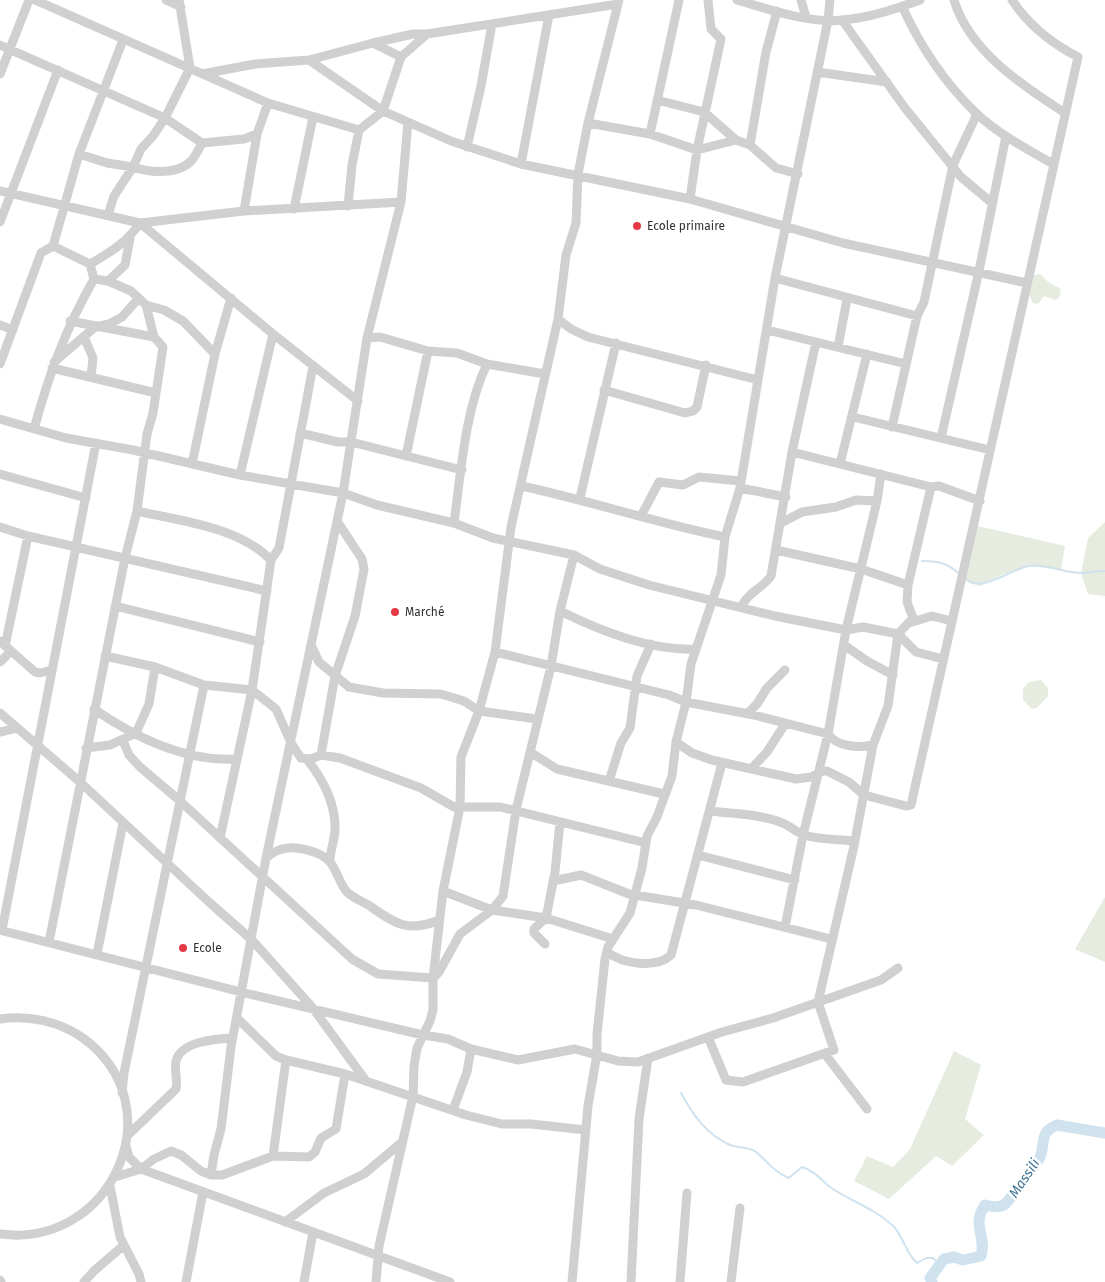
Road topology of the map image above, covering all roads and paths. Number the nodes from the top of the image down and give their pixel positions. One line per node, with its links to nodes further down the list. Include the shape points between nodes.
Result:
1 (30, 0): 25 (street)
2 (35, 0): 22 (street)
3 (166, 0): 13 (street)
4 (679, 0): 35 (street)
5 (708, 0): 38 (street, via 711,29 721,39)
6 (737, 0): 15 (street)
7 (801, 0): 17 (street)
8 (830, 0): 18 (street)
9 (920, 0): 14 (street)
10 (954, 0): 40 (street, via 958,13 975,39 996,61 1029,90)
11 (1012, 0): 40 (street, via 1030,24 1057,46 1078,56)
12 (618, 2): 16 (street); 44 (street)
13 (180, 4): 28 (street)
14 (902, 6): 19 (street); 39 (street, via 946,81)
15 (777, 12): 17 (street); 51 (street, via 766,52)
16 (549, 15): 20 (street); 55 (street)
17 (806, 17): 18 (street)
18 (828, 20): 19 (street); 30 (street)
19 (842, 20): 33 (street)
20 (492, 24): 21 (street); 52 (street)
21 (427, 34): 23 (street); 26 (street)
22 (123, 40): 28 (street); 34 (street)
23 (373, 43): 26 (street); 27 (street)
24 (0, 45): 25 (street)
25 (10, 50): 29 (street); 31 (street)
26 (401, 57): 37 (street)
27 (309, 60): 32 (street, via 255,64); 37 (street)
28 (190, 68): 32 (street); 42 (street)
29 (58, 70): 34 (street); 62 (street)
30 (817, 72): 33 (street); 60 (street)
31 (0, 74)
32 (202, 74): 36 (street)
33 (887, 82): 57 (street)
34 (103, 90): 42 (street); 54 (street)
35 (657, 100): 38 (street); 47 (street)
36 (268, 103): 41 (street); 46 (street)
37 (383, 111): 43 (street); 45 (street)
38 (704, 112): 49 (street); 53 (street)
39 (977, 114): 48 (street); 57 (street)
40 (1065, 114): 56 (street)
41 (313, 117): 45 (street); 68 (street)
42 (164, 118): 50 (street); 58 (street, via 141,149)
43 (408, 122): 52 (street); 64 (street)
44 (588, 124): 47 (street); 59 (street)
45 (359, 130): 66 (street)
46 (257, 134): 50 (street, via 244,139); 69 (street)
47 (650, 134): 53 (street)
48 (1006, 136): 56 (street); 65 (street)
49 (736, 140): 51 (street); 53 (street)
50 (202, 143): 58 (street, via 194,158 179,169 146,171)
51 (750, 145): 60 (street, via 776,168)
52 (466, 147): 55 (street)
53 (697, 150): 63 (street)
54 (79, 154): 58 (street); 67 (street)
55 (521, 164): 59 (street)
56 (1053, 164): 82 (street)
57 (953, 165): 65 (street, via 961,177); 76 (street)
58 (133, 167): 70 (street, via 114,196)
59 (578, 174): 63 (street); 87 (street, via 576,223 566,255)
60 (798, 174): 73 (street)
61 (0, 191): 62 (street)
62 (11, 194): 67 (street); 71 (street)
63 (690, 199): 73 (street)
64 (401, 202): 66 (street); 96 (street)
65 (992, 203): 78 (street)
66 (348, 206): 68 (street)
67 (63, 207): 70 (street); 75 (street)
68 (294, 209): 69 (street)
69 (244, 211): 72 (street)
70 (108, 215): 72 (street)
71 (0, 222)
72 (140, 223): 74 (street); 83 (street)
73 (787, 225): 76 (street, via 844,243); 80 (street)
74 (130, 238): 77 (street); 81 (street, via 125,265)
75 (53, 246): 77 (street); 91 (street, via 42,253)
76 (931, 262): 78 (street); 86 (street, via 924,302)
77 (90, 264): 79 (street)
78 (979, 271): 82 (street); 120 (street)
79 (94, 278): 81 (street); 88 (street)
80 (775, 278): 84 (street); 92 (street)
81 (108, 281): 85 (street, via 131,292)
82 (1027, 283): 123 (street)
83 (231, 298): 93 (street); 101 (street)
84 (847, 299): 86 (street); 99 (street)
85 (142, 302): 90 (street, via 116,320); 95 (street); 101 (street, via 182,321)
86 (917, 316): 105 (street)
87 (558, 319): 98 (street, via 588,337); 109 (street)
88 (70, 321): 90 (street); 106 (street)
89 (0, 324): 91 (street)
90 (95, 327): 94 (street); 95 (street)
91 (14, 330): 103 (street)
92 (767, 330): 97 (street); 111 (street)
93 (273, 334): 108 (street); 132 (street)
94 (84, 337): 106 (street); 110 (street, via 93,358)
95 (154, 337): 113 (street, via 163,347)
96 (368, 338): 100 (street, via 380,338); 114 (street)
97 (816, 342): 99 (street); 124 (street)
98 (616, 343): 107 (street); 112 (street)
99 (838, 347): 102 (street)
100 (428, 351): 104 (street, via 457,353); 126 (street)
101 (215, 354): 127 (street)
102 (867, 354): 105 (street); 115 (street)
103 (0, 364)
104 (487, 364): 109 (street); 129 (street, via 473,405)
105 (906, 364): 117 (street)
106 (53, 365): 110 (street); 118 (street)
107 (706, 365): 111 (street); 112 (street, via 697,407 685,413)
108 (313, 366): 114 (street); 119 (street)
109 (545, 374): 135 (street, via 527,449)
110 (92, 377): 113 (street)
111 (758, 380): 133 (street)
112 (604, 390): 140 (street)
113 (156, 393): 125 (street)
114 (358, 401): 121 (street)
115 (853, 417): 117 (street); 128 (street)
116 (0, 419): 118 (street)
117 (892, 426): 120 (street)
118 (34, 429): 122 (street)
119 (300, 433): 121 (street); 134 (street)
120 (942, 438): 123 (street)
121 (351, 442): 126 (street); 137 (street)
122 (96, 444): 125 (street); 139 (street)
123 (990, 450): 142 (street)
124 (792, 452): 128 (street); 138 (street)
125 (146, 453): 127 (street); 143 (street)
126 (406, 456): 129 (street)
127 (192, 464): 132 (street)
128 (840, 464): 131 (street)
129 (462, 470): 146 (street)
130 (0, 474): 139 (street)
131 (881, 474): 136 (street); 141 (street)
132 (240, 476): 134 (street)
133 (740, 484): 138 (street); 144 (street, via 699,477 683,485 659,482); 150 (street)
134 (291, 485): 137 (street); 156 (street, via 280,548)
135 (522, 486): 140 (street); 151 (street)
136 (931, 487): 142 (street, via 939,486); 158 (street)
137 (343, 492): 145 (street); 146 (street, via 377,505)
138 (786, 497): 147 (street)
139 (86, 498): 152 (street)
140 (580, 498): 144 (street)
141 (877, 500): 147 (street, via 856,500 802,512); 157 (street)
142 (980, 501): 164 (street)
143 (137, 510): 155 (street); 156 (street, via 229,533 255,546)
144 (641, 516): 150 (street)
145 (337, 521): 169 (street); 183 (street, via 362,558 364,569 355,616)
146 (454, 523): 151 (street)
147 (781, 523): 153 (street)
148 (0, 527): 149 (street)
149 (28, 536): 152 (street); 172 (street)
150 (726, 537): 160 (street, via 721,576)
151 (510, 542): 154 (street); 174 (street)
152 (75, 546): 155 (street); 180 (street)
153 (776, 550): 157 (street); 162 (street, via 771,576 748,594)
154 (574, 555): 160 (street, via 600,569 649,585); 163 (street)
155 (125, 558): 159 (street); 161 (street)
156 (271, 560): 159 (street)
157 (861, 569): 158 (street); 166 (street)
158 (908, 585): 165 (street, via 908,602 913,614)
159 (267, 591): 168 (street)
160 (713, 599): 162 (street); 173 (street)
161 (115, 606): 168 (street); 175 (street)
162 (740, 607): 166 (street)
163 (560, 612): 170 (street, via 600,630); 178 (street)
164 (952, 620): 165 (street, via 932,616); 176 (street)
165 (909, 623): 167 (street)
166 (846, 630): 167 (street, via 863,627); 171 (street)
167 (898, 634): 176 (street, via 916,652); 182 (street)
168 (260, 642): 186 (street)
169 (310, 643): 183 (street, via 319,662); 200 (street)
170 (651, 644): 173 (street); 185 (street, via 641,663)
171 (844, 645): 182 (street); 197 (street)
172 (5, 646): 177 (street); 180 (street, via 36,673)
173 (696, 650): 187 (street)
174 (495, 652): 178 (street); 189 (street)
175 (105, 656): 179 (street); 188 (street)
176 (944, 659): 215 (street, via 911,805)
177 (0, 662)
178 (552, 666): 185 (street); 192 (street)
179 (155, 667): 184 (street); 196 (street, via 149,704)
180 (52, 670): 201 (street)
181 (785, 670): 191 (street)
182 (893, 674): 202 (street, via 886,713)
183 (335, 676): 189 (street, via 349,687 363,691 450,696); 206 (street)
184 (204, 685): 186 (street); 205 (street)
185 (635, 686): 187 (street); 212 (street, via 630,728)
186 (252, 690): 200 (street, via 276,709); 207 (street)
187 (686, 702): 191 (street); 199 (street)
188 (94, 708): 196 (street, via 117,725); 203 (street)
189 (479, 711): 192 (street); 217 (street, via 461,757)
190 (0, 713): 194 (street)
191 (747, 714): 193 (street)
192 (537, 719): 204 (street)
193 (785, 724): 197 (street); 210 (street)
194 (17, 728): 195 (street); 201 (street)
195 (0, 732)
196 (136, 733): 198 (street); 205 (street)
197 (828, 734): 202 (street, via 842,744); 211 (street)
198 (123, 741): 203 (street); 216 (street, via 125,749 140,767)
199 (676, 742): 209 (street, via 692,753); 214 (street, via 673,769)
200 (291, 743): 208 (street, via 301,758); 227 (street)
201 (38, 745): 213 (street); 240 (street)
202 (873, 745): 215 (street)
203 (86, 748): 213 (street)
204 (530, 752): 212 (street, via 557,769); 218 (street)
205 (189, 754): 207 (street, via 207,759); 216 (street)
206 (321, 755): 208 (street); 217 (street, via 340,758 403,781)
207 (236, 759): 223 (street)
208 (307, 759): 228 (street, via 333,806 335,830)
209 (722, 763): 210 (street); 219 (street)
210 (751, 769): 211 (street, via 804,779)
211 (817, 774): 215 (street, via 823,771 835,773); 222 (street)
212 (609, 781): 214 (street)
213 (80, 782): 221 (street); 244 (street)
214 (664, 794): 225 (street)
215 (864, 795): 224 (street)
216 (179, 800): 223 (street); 229 (street)
217 (460, 807): 218 (street); 233 (street)
218 (516, 810): 220 (street); 236 (street, via 505,890)
219 (711, 811): 222 (street, via 779,821); 226 (street)
220 (560, 822): 225 (street); 232 (street)
221 (123, 823): 229 (street); 247 (street)
222 (803, 835): 224 (street); 231 (street)
223 (220, 838): 230 (street)
224 (854, 841): 243 (street)
225 (646, 843): 234 (street)
226 (698, 855): 231 (street); 235 (street)
227 (266, 858): 228 (street, via 280,849 294,848); 230 (street)
228 (330, 862): 238 (street, via 349,894 395,923 423,927)
229 (166, 864): 242 (street); 248 (street)
230 (263, 878): 242 (street); 250 (street, via 336,946 365,968 378,974)
231 (795, 880): 239 (street)
232 (553, 881): 234 (street, via 581,874); 237 (street)
233 (443, 891): 236 (street); 238 (street)
234 (635, 895): 235 (street); 241 (street, via 626,922)
235 (686, 903): 239 (street); 246 (street, via 668,958 655,962 632,962)
236 (492, 910): 237 (street); 250 (street, via 460,934)
237 (546, 918): 241 (street); 245 (street, via 534,929)
238 (439, 920): 250 (street)
239 (785, 927): 243 (street)
240 (1, 930): 244 (street)
241 (613, 939): 246 (street)
242 (252, 940): 251 (street); 253 (street)
243 (831, 940): 252 (street)
244 (48, 942): 247 (street)
245 (545, 944)
246 (607, 952): 260 (street)
247 (97, 954): 248 (street)
248 (145, 966): 251 (street); 266 (street)
249 (898, 968): 252 (street, via 881,980)
250 (433, 978): 256 (street, via 432,1010)
251 (241, 992): 253 (street); 254 (street)
252 (818, 1002): 257 (street); 261 (street, via 834,1050)
253 (312, 1007): 256 (street); 265 (street)
254 (237, 1018): 258 (street); 263 (street, via 276,1056)
255 (0, 1019): 266 (street, via 39,1019 78,1035 109,1065)
256 (423, 1035): 259 (street, via 448,1038); 267 (street, via 414,1066)
257 (708, 1037): 261 (street, via 726,1080 730,1082 743,1082); 262 (street)
258 (232, 1038): 271 (street, via 204,1042 182,1051 176,1059 176,1089); 276 (street, via 221,1129)
259 (471, 1049): 260 (street, via 518,1060 575,1049); 269 (street, via 467,1072)
260 (597, 1054): 262 (street, via 631,1063); 270 (street)
261 (825, 1054): 268 (street)
262 (648, 1058): 294 (street, via 639,1119)
263 (286, 1060): 264 (street); 274 (street)
264 (345, 1074): 265 (street); 274 (street, via 334,1132 321,1138 309,1157)
265 (366, 1081): 267 (street)
266 (122, 1093): 271 (street, via 127,1114)
267 (413, 1096): 269 (street); 272 (street)
268 (867, 1109)
269 (453, 1110): 270 (street, via 502,1124)
270 (586, 1130): 293 (street)
271 (127, 1136): 273 (street)
272 (401, 1143): 282 (street, via 364,1174 324,1193); 286 (street)
273 (126, 1146): 275 (street, via 129,1157); 277 (street)
274 (273, 1156): 276 (street, via 222,1175)
275 (141, 1169): 276 (street, via 171,1151); 277 (street); 279 (street)
276 (211, 1175)
277 (115, 1176): 278 (street)
278 (110, 1186): 284 (street, via 88,1210 61,1227 30,1235); 285 (street)
279 (203, 1192): 282 (street); 289 (street)
280 (687, 1193): 295 (street)
281 (740, 1208): 296 (street)
282 (284, 1222): 283 (street)
283 (313, 1232): 286 (street); 290 (street)
284 (0, 1234)
285 (124, 1245): 287 (street); 288 (street)
286 (379, 1256): 291 (street); 292 (street)
287 (84, 1282)
288 (141, 1282)
289 (186, 1282)
290 (304, 1282)
291 (376, 1282)
292 (450, 1282)
293 (572, 1282)
294 (631, 1282)
295 (680, 1282)
296 (731, 1282)

